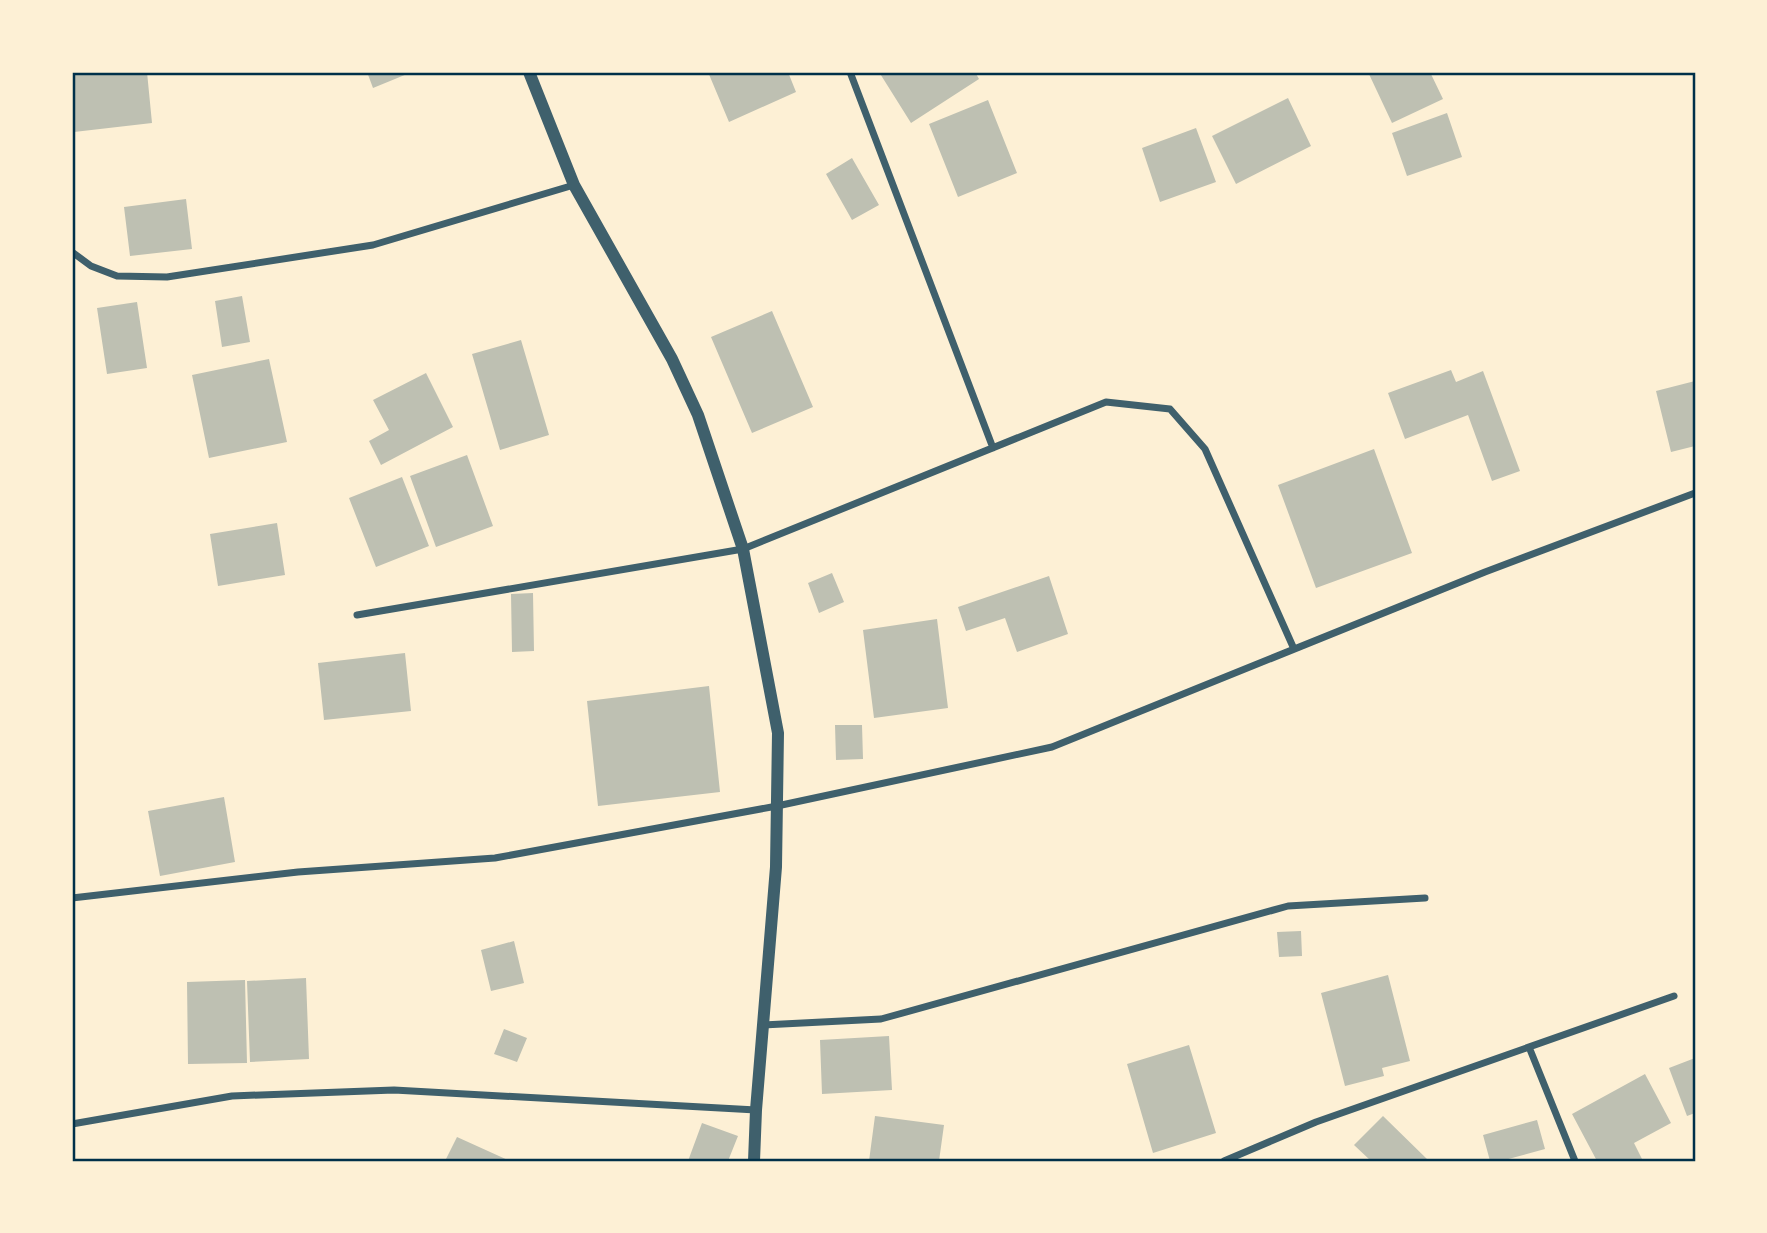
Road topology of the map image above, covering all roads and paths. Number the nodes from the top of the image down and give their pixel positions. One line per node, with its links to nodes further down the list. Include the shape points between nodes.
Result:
1 (528, 72): 3 (street)
2 (850, 72): 5 (street)
3 (574, 185): 4 (street, via 373,245 167,277 117,276); 7 (street, via 672,359 698,415)
4 (72, 253)
5 (993, 448): 7 (street); 9 (street, via 1106,402 1170,409 1205,449)
6 (1695, 493): 9 (street)
7 (743, 549): 8 (street); 10 (street, via 778,733)
8 (357, 615)
9 (1294, 649): 10 (street, via 1052,747)
10 (777, 806): 11 (street, via 495,858 298,872); 14 (street)
11 (72, 898)
12 (1425, 898): 14 (street, via 1288,906 881,1019)
13 (1674, 996): 15 (street)
14 (763, 1025): 16 (street)
15 (1528, 1047): 19 (street, via 1315,1122); 20 (street)
16 (756, 1110): 17 (street, via 394,1090 232,1096); 18 (street)
17 (72, 1124)
18 (754, 1161)
19 (1224, 1161)
20 (1575, 1161)

